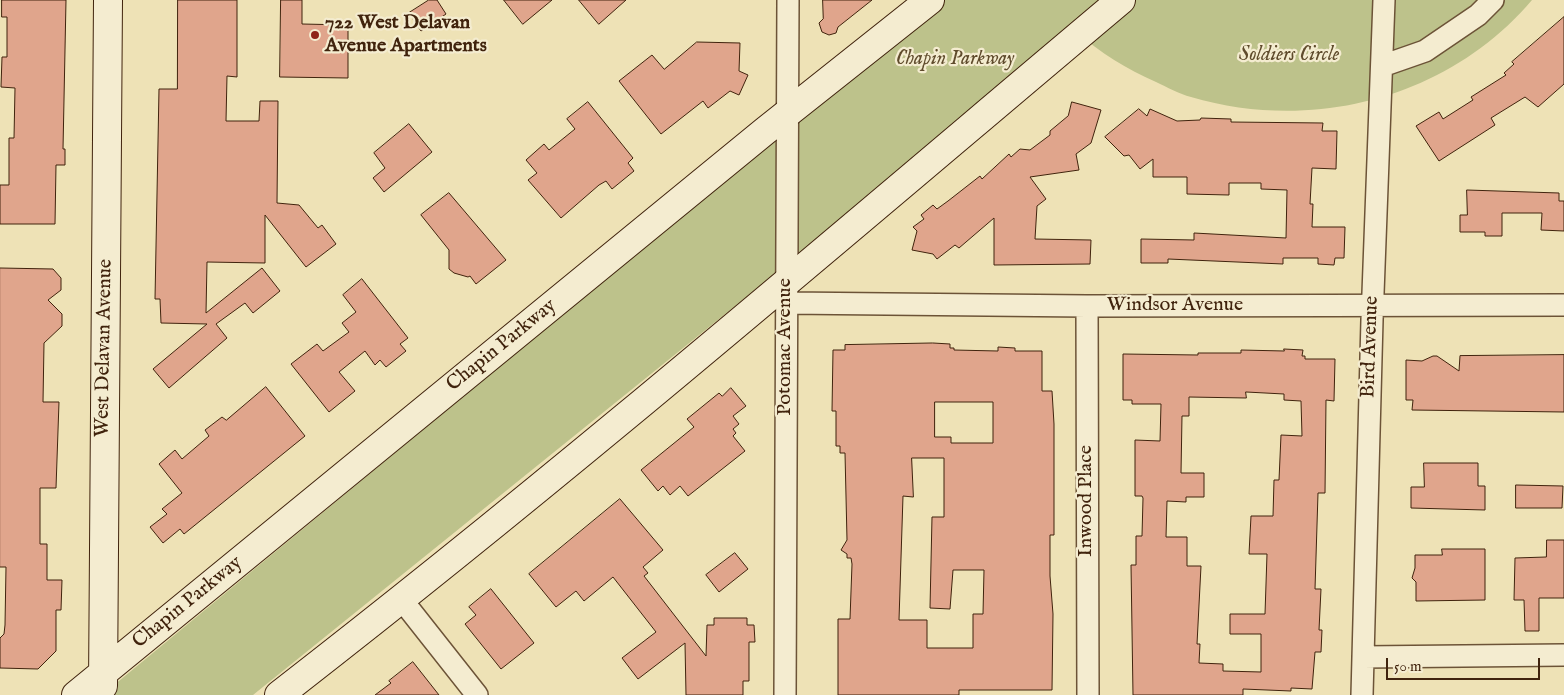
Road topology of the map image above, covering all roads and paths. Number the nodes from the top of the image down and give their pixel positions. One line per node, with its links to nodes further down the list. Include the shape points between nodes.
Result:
1 (108, 0): 16 (street, West Delavan Avenue)
2 (788, 0): 8 (street, Potomac Avenue)
3 (930, 0): 8 (street, Chapin Parkway)
4 (1121, 0): 9 (street)
5 (1384, 0): 7 (street, Bird Avenue)
6 (1493, 0): 7 (street, via 1478,15 1425,51)
7 (1382, 66): 12 (street, Bird Avenue)
8 (786, 114): 9 (street, Potomac Avenue); 16 (street, Chapin Parkway)
9 (786, 293): 11 (street, Windsor Avenue); 13 (street); 20 (street, Potomac Avenue)
10 (1564, 305): 12 (street, Windsor Avenue)
11 (1087, 306): 12 (street, Windsor Avenue); 21 (street, Inwood Place)
12 (1372, 306): 15 (street, Bird Avenue)
13 (402, 600): 18 (street); 19 (street)
14 (1564, 655): 15 (street)
15 (1363, 657): 22 (street, Bird Avenue)
16 (103, 685): 17 (street, Chapin Parkway)
17 (76, 695)
18 (280, 695)
19 (477, 695)
20 (785, 695)
21 (1088, 695)
22 (1362, 695)

